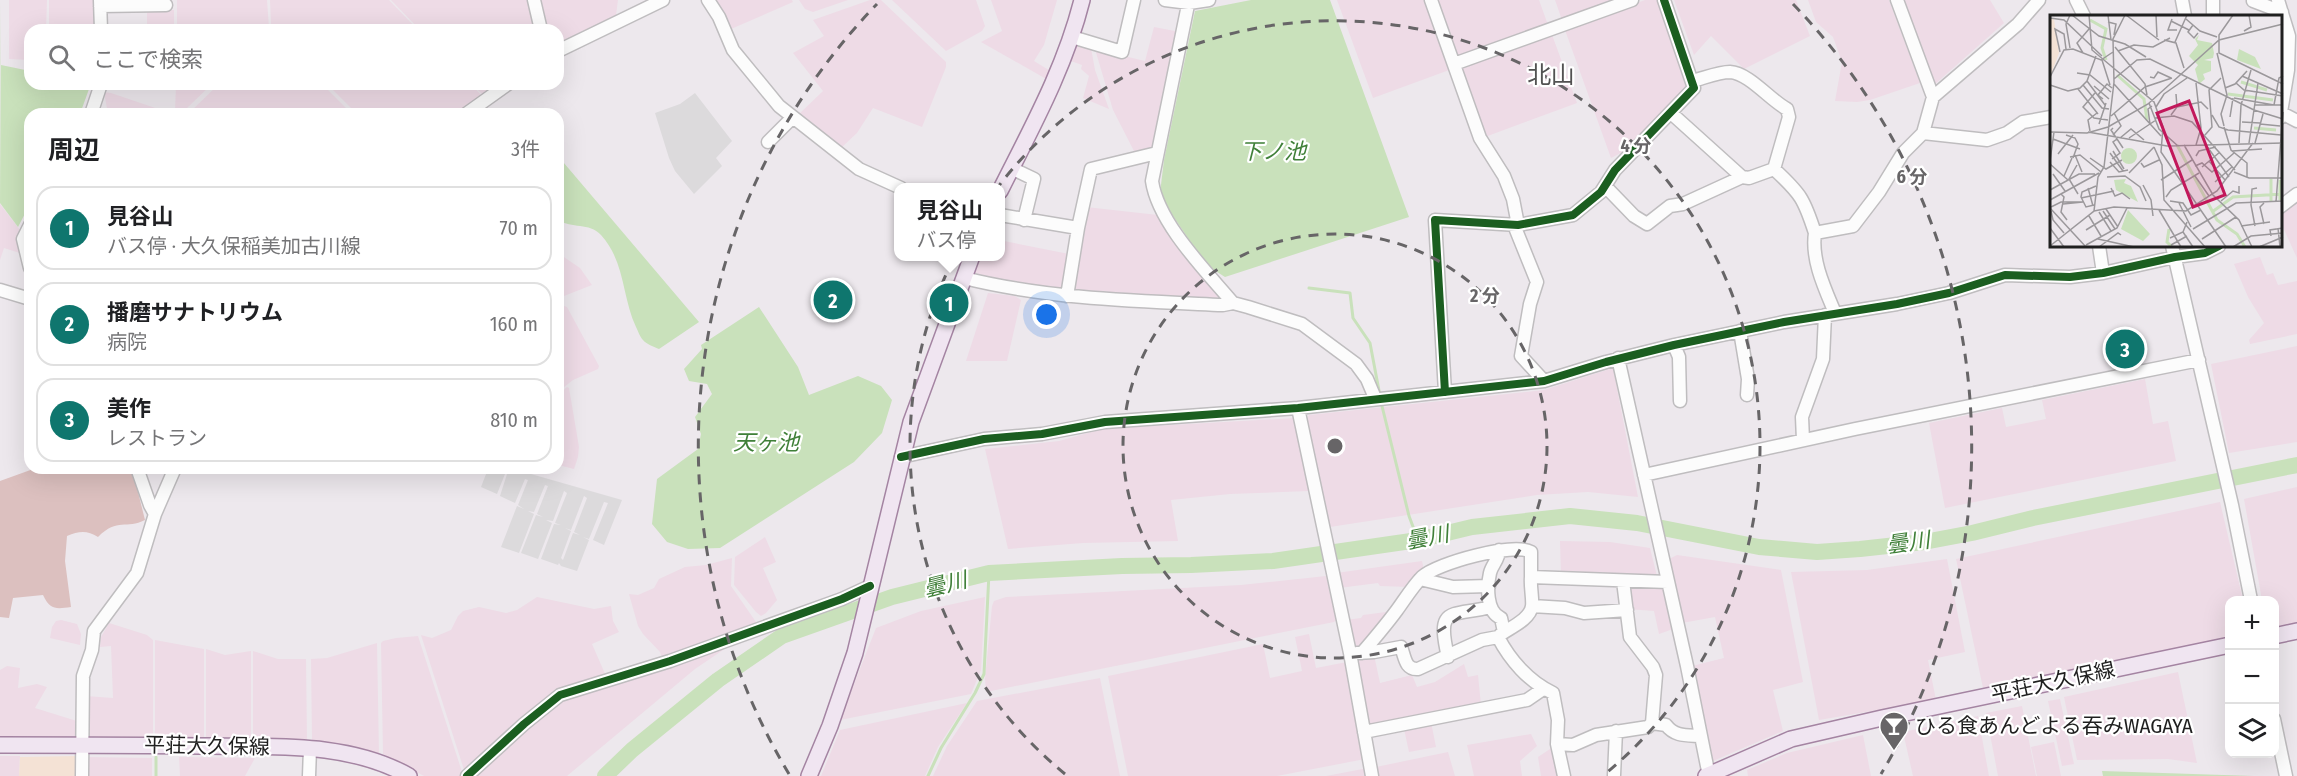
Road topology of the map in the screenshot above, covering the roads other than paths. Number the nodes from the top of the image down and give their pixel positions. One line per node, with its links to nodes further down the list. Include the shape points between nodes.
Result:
1 (534, 0): 24 (street)
2 (663, 0): 27 (street)
3 (708, 0): 39 (street, via 733,50 779,106)
4 (1082, 0): 26 (main road)
5 (1134, 0): 26 (street, via 1122,52)
6 (1164, 0): 16 (street)
7 (1209, 0): 16 (street)
8 (1431, 0): 28 (street)
9 (1632, 0): 28 (street)
10 (1664, 0): 30 (street)
11 (1897, 0): 33 (street)
12 (2039, 0): 33 (street, via 2018,24)
13 (2076, 0): 20 (street)
14 (2182, 0): 21 (street)
15 (2253, 1): 19 (street)
16 (1189, 2): 44 (street)
17 (100, 3): 18 (street); 23 (street)
18 (166, 5)
19 (2280, 6)
20 (2084, 15)
21 (2185, 15)
22 (2282, 18): 25 (street)
23 (100, 24)
24 (540, 24)
25 (2285, 35): 29 (street)
26 (1072, 37): 45 (main road, via 1047,98)
27 (564, 48)
28 (1454, 64): 55 (street, via 1480,138 1514,199)
29 (2288, 72): 36 (street)
30 (1692, 81): 37 (street, via 1694,88); 46 (street, via 1732,72 1754,83 1787,109 1789,117)
31 (99, 90): 34 (street)
32 (500, 90): 35 (street)
33 (1933, 98): 42 (street)
34 (93, 108)
35 (474, 108)
36 (2282, 108)
37 (1671, 113): 47 (street); 50 (street, via 1615,170)
38 (2282, 114): 41 (street)
39 (793, 117): 43 (street); 49 (street, via 859,169)
40 (2050, 117): 42 (street, via 2023,122 1987,140)
41 (2297, 121)
42 (1923, 133): 57 (street, via 1903,153 1853,226)
43 (768, 142)
44 (1157, 153): 56 (street, via 1091,169); 67 (street, via 1152,181 1154,196 1185,246)
45 (1011, 168): 48 (main road); 54 (street, via 1034,179)
46 (1774, 169): 47 (street); 57 (street, via 1804,201)
47 (1742, 177): 50 (street, via 1683,204 1670,206 1647,224)
48 (1004, 183)
49 (894, 185)
50 (1605, 186): 55 (street, via 1573,215)
51 (2297, 194): 52 (street)
52 (2282, 205)
53 (1005, 216): 54 (street)
54 (1024, 220): 56 (street)
55 (1518, 225): 73 (street, via 1516,230 1537,282 1521,356); 74 (street, via 1435,220)
56 (1078, 228): 66 (street)
57 (1815, 233): 68 (street)
58 (2099, 248): 62 (street)
59 (2215, 248): 60 (street, via 2205,253)
60 (2174, 251): 62 (street); 72 (street)
61 (970, 261): 63 (main road)
62 (2103, 273): 68 (street, via 2070,277 2005,275 1949,293)
63 (964, 278): 66 (street); 80 (main road)
64 (0, 290): 65 (street)
65 (24, 296)
66 (1067, 296): 67 (street)
67 (1233, 303): 76 (street, via 1302,324 1356,364)
68 (1830, 314): 69 (street); 79 (street, via 1823,359 1802,417)
69 (1740, 331): 70 (street); 75 (street)
70 (1674, 345): 71 (street); 77 (street, via 1679,357)
71 (1612, 360): 73 (street); 83 (street)
72 (2199, 360): 79 (street); 92 (street)
73 (1544, 381): 74 (street)
74 (1445, 392): 76 (street)
75 (1748, 395)
76 (1381, 398): 78 (street)
77 (1680, 401)
78 (1298, 408): 80 (street, via 1106,422 1042,434 984,439); 102 (street, via 1333,571)
79 (1803, 440): 83 (street)
80 (901, 457): 90 (main road)
81 (139, 474): 84 (street)
82 (172, 474): 84 (street)
83 (1644, 475): 89 (street)
84 (155, 514): 112 (street, via 137,573 94,631 82,676)
85 (1499, 550): 86 (street, via 1515,547 1531,552); 87 (street, via 1440,567); 91 (street)
86 (1531, 577): 88 (street); 94 (street)
87 (1420, 579): 91 (street, via 1453,587); 102 (street, via 1385,626)
88 (1623, 580): 89 (street); 95 (street)
89 (1668, 582): 108 (street)
90 (870, 586): 118 (street, via 670,661 560,695); 119 (main road, via 844,687)
91 (1489, 586): 93 (street)
92 (2250, 596)
93 (1491, 606): 96 (street); 103 (street, via 1448,617 1442,632)
94 (1532, 606): 95 (street, via 1584,613); 97 (street)
95 (1627, 610): 105 (street, via 1630,637 1656,675)
96 (1501, 618): 97 (street); 99 (street)
97 (1524, 618): 99 (street)
98 (2297, 631): 100 (main road)
99 (1501, 634): 103 (street); 104 (street, via 1504,649)
100 (2279, 635)
101 (2225, 646): 122 (main road, 平荘大久保線, via 1791,740)
102 (1356, 653): 103 (street, via 1401,647 1412,670); 107 (street)
103 (1448, 657)
104 (1543, 689): 107 (street, via 1527,700); 110 (street, via 1553,693)
105 (1652, 723): 106 (street, via 1648,727); 108 (street, via 1666,725 1679,735)
106 (1616, 731): 110 (street, via 1573,745); 114 (street)
107 (1364, 732): 120 (street)
108 (1701, 736): 122 (street)
109 (2279, 743): 123 (street)
110 (1557, 744): 121 (street)
111 (0, 745): 112 (main road, 平荘大久保線)
112 (83, 746): 113 (main road, 平荘大久保線); 115 (street)
113 (310, 749): 116 (street); 117 (main road, 平荘大久保線, via 356,756)
114 (1614, 775)
115 (82, 776)
116 (309, 776)
117 (409, 776)
118 (467, 776)
119 (808, 776)
120 (1372, 776)
121 (1564, 776)
122 (1708, 776)
123 (2286, 776)

